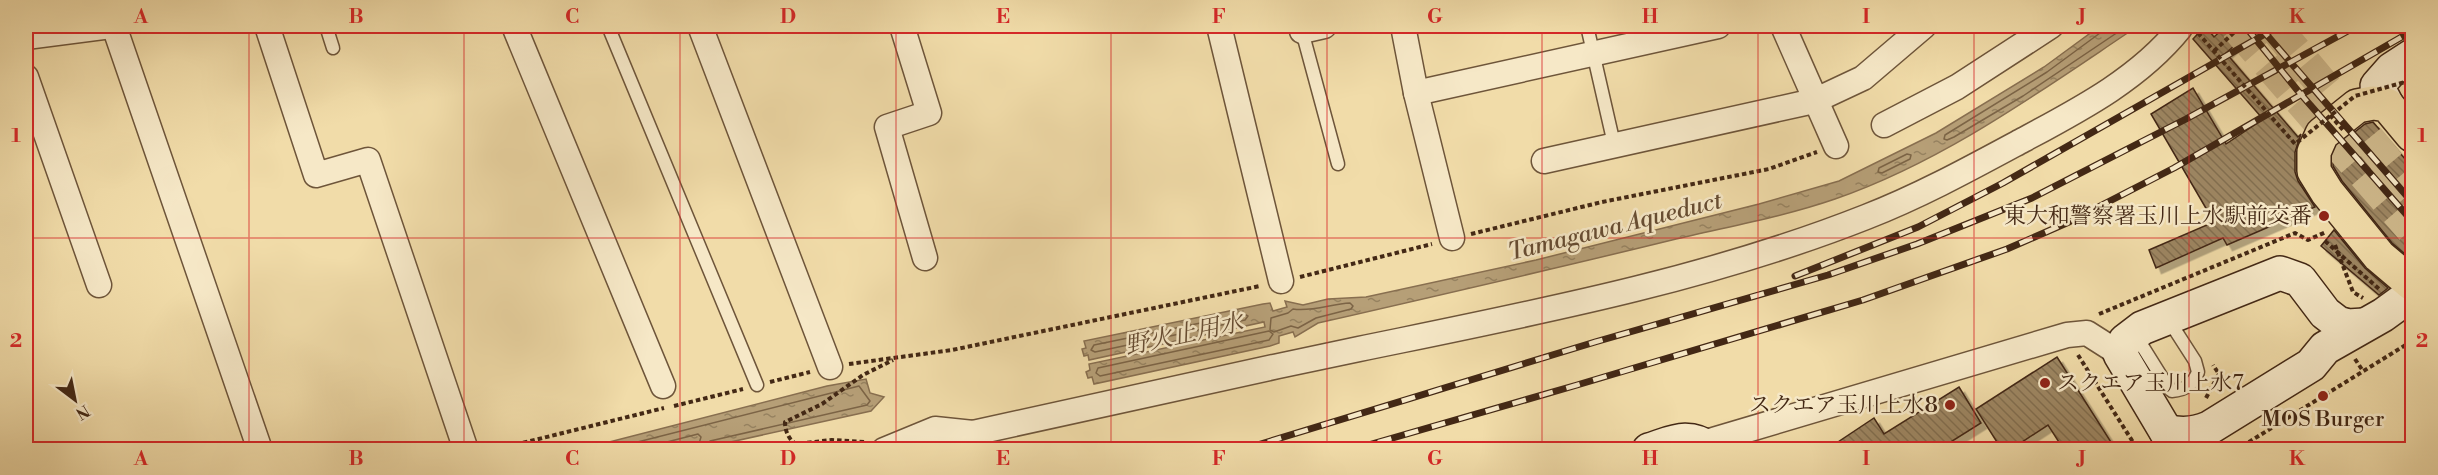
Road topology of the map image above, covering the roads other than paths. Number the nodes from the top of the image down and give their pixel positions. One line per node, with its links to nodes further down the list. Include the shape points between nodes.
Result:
1 (112, 26): 17 (street); 46 (street)
2 (267, 26): 47 (street, via 316,175 368,160)
3 (326, 26): 18 (lane)
4 (514, 26): 42 (street)
5 (608, 26): 41 (lane)
6 (700, 26): 40 (street)
7 (902, 26): 30 (street, via 929,113 887,127)
8 (1220, 26): 31 (street)
9 (1403, 26): 21 (street)
10 (1587, 26): 19 (lane)
11 (1718, 26): 19 (street)
12 (1783, 26): 22 (street)
13 (1926, 26): 22 (street, via 1863,78)
14 (2051, 26): 24 (street, via 1957,87)
15 (1309, 27): 28 (lane)
16 (2186, 29): 43 (street, via 2136,72 2041,130 1932,188 1826,233 1666,281)
17 (26, 37)
18 (333, 48)
19 (1594, 54): 21 (street); 25 (lane)
20 (26, 77): 33 (street)
21 (1416, 93): 29 (street)
22 (1814, 100): 25 (street); 26 (street)
23 (2405, 103): 32 (main road, via 2357,106 2322,134 2314,152 2314,171 2379,256)
24 (1884, 125)
25 (1614, 144): 27 (street)
26 (1836, 146)
27 (1544, 160)
28 (1338, 164)
29 (1452, 238)
30 (926, 258)
31 (1281, 281)
32 (2412, 284)
33 (99, 285)
34 (2412, 294): 37 (street)
35 (2325, 313): 36 (street, via 2300,280 2280,273); 37 (street, via 2338,323); 39 (street)
36 (2167, 318): 38 (street, via 2142,328); 38 (lane, via 2198,372 2182,390 2172,391)
37 (2364, 325): 39 (street)
38 (2127, 344): 44 (street); 45 (street, via 2087,333 2067,334)
39 (2325, 348): 44 (street, via 2312,365)
40 (830, 367)
41 (757, 385)
42 (663, 386)
43 (973, 433): 48 (street, via 935,429); 49 (street)
44 (2185, 440)
45 (1707, 446): 50 (street, via 1689,439)
46 (260, 450)
47 (466, 450)
48 (884, 450)
49 (956, 450)
50 (1649, 450)

